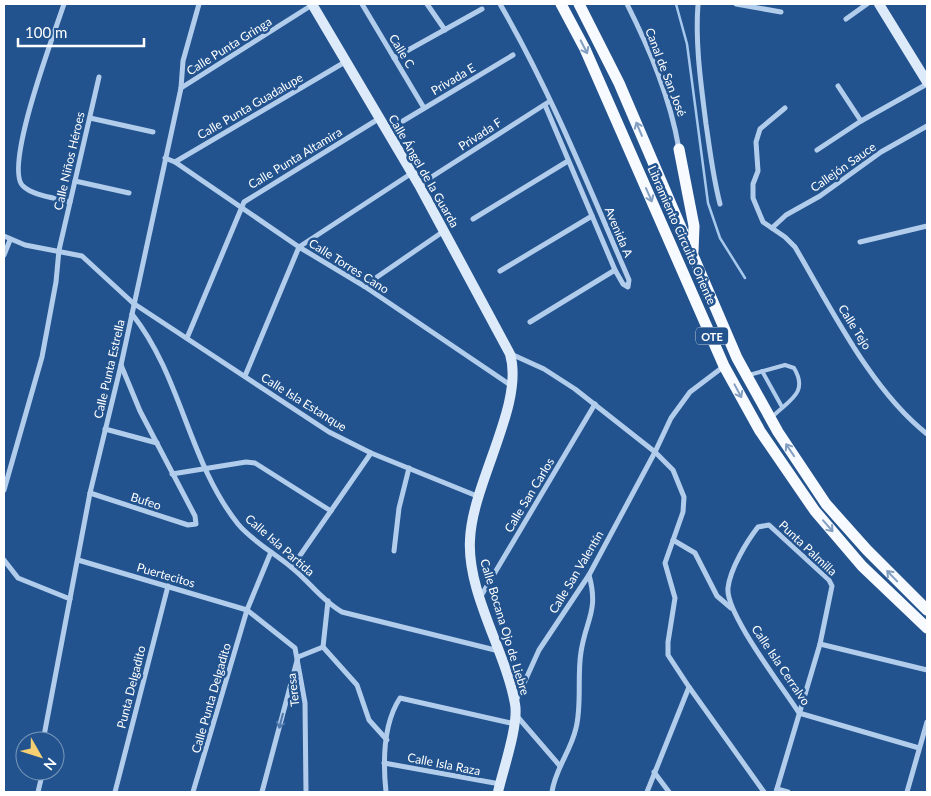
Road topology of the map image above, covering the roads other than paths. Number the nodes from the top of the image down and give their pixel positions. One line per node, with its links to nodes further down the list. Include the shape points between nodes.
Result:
1 (64, 4): 44 (street, via 25,121 17,177 32,191)
2 (199, 4): 24 (street, Calle Punta Estrella, via 183,60)
3 (312, 4): 20 (street, Calle Ángel de la Guarda); 24 (street, Calle Punta Gringa)
4 (362, 4): 19 (street, Calle C)
5 (427, 4): 17 (street)
6 (500, 4): 25 (street, Avenida A)
7 (561, 4): 68 (main road, Libramiento Circuito Oriente / OTE, one-way to 68, via 585,50)
8 (579, 4): 57 (main road, Libramiento Circuito Oriente / OTE, one-way to 8, via 620,83)
9 (627, 4): 35 (street, Canal de San José, via 669,102)
10 (698, 4): 45 (street, via 700,78 714,183)
11 (736, 4): 15 (street)
12 (867, 4): 16 (street)
13 (879, 4): 22 (street)
14 (482, 9): 17 (street)
15 (781, 12)
16 (846, 19)
17 (445, 30): 19 (street)
18 (513, 55): 27 (street, Privada E)
19 (394, 58): 27 (street, Calle C)
20 (345, 62): 30 (street, Calle Ángel de la Guarda); 39 (street, Calle Punta Guadalupe)
21 (99, 77): 29 (street, Calle Niños Héroes)
22 (927, 83): 32 (street)
23 (838, 86): 32 (street)
24 (181, 88): 37 (street, Calle Punta Estrella)
25 (551, 100): 26 (street, Privada F); 59 (street, Avenida A, via 629,280 628,287)
26 (545, 104): 38 (street, Avenida A); 42 (street, Privada F)
27 (424, 108): 31 (street, Privada E)
28 (785, 108): 50 (street, Calle Tejo, via 760,130 756,142 758,171 753,184 753,198 763,222)
29 (90, 118): 34 (street); 41 (street, Calle Niños Héroes)
30 (380, 118): 40 (street, Calle Ángel de la Guarda); 46 (street, Calle Punta Altamira, via 248,199)
31 (403, 121)
32 (861, 121): 36 (street)
33 (927, 126): 50 (street, Callejón Sauce, via 881,152 820,196 786,215)
34 (153, 132)
35 (680, 149): 57 (main road, via 694,226)
36 (817, 150)
37 (165, 158): 39 (street); 62 (street, Calle Punta Estrella)
38 (568, 160): 47 (street, Avenida A); 48 (street)
39 (175, 162): 46 (street, Calle Torres Cano)
40 (412, 173): 42 (street, Calle Ángel de la Guarda); 55 (street)
41 (75, 181): 43 (street); 44 (street, Calle Niños Héroes)
42 (419, 185): 51 (street, Calle Ángel de la Guarda)
43 (129, 193)
44 (70, 202): 56 (street, Calle Niños Héroes)
45 (720, 204)
46 (241, 208): 55 (street, Calle Torres Cano); 65 (street, Calle Punta Altamira)
47 (592, 216): 59 (street, Avenida A); 60 (street)
48 (473, 219)
49 (927, 226): 54 (street)
50 (772, 228): 77 (street, Calle Tejo, via 795,247 848,338 872,372 902,410)
51 (444, 231): 61 (street); 66 (street, Calle Ángel de la Guarda)
52 (4, 236): 53 (street, Calle Isla Estanque)
53 (10, 240): 56 (street, Calle Isla Estanque); 58 (street)
54 (860, 242)
55 (299, 246): 61 (street, Calle Torres Cano); 70 (street)
56 (59, 250): 62 (street, Calle Isla Estanque, via 82,256); 84 (street, Calle Niños Héroes, via 42,356)
57 (692, 253): 71 (main road, Libramiento Circuito Oriente / OTE)
58 (4, 255)
59 (615, 270): 64 (street)
60 (500, 272)
61 (364, 286): 72 (street, Calle Torres Cano)
62 (133, 303): 63 (street, Calle Punta Estrella); 65 (street, Calle Isla Estanque)
63 (132, 314): 67 (street, Calle Punta Estrella); 82 (street, Calle Isla Partida, via 148,337 178,395)
64 (530, 322)
65 (187, 338): 70 (street, Calle Isla Estanque)
66 (510, 354): 72 (street, Calle Bocana Ojo de Liebre); 73 (street, via 544,369)
67 (121, 365): 76 (street, Calle Punta Estrella); 78 (street)
68 (724, 366): 79 (street, Calle San Valentín, via 702,381 681,403); 103 (main road, Libramiento Circuito Oriente / OTE, one-way to 103, via 760,431 804,497 862,566)
69 (762, 371): 71 (lane); 74 (lane); 74 (lane, via 785,366 794,368 800,380 799,390)
70 (245, 376): 80 (street, Calle Isla Estanque, via 329,432)
71 (746, 376): 75 (main road, Libramiento Circuito Oriente / OTE)
72 (514, 387): 86 (street, Calle Bocana Ojo de Liebre)
73 (596, 404): 79 (street); 96 (street, Calle San Carlos)
74 (782, 407): 75 (lane)
75 (770, 418): 102 (main road, Libramiento Circuito Oriente / OTE, one-way to 75, via 826,504)
76 (105, 429): 78 (street); 85 (street, Calle Punta Estrella)
77 (927, 434)
78 (157, 443): 83 (street)
79 (655, 452): 88 (street, via 673,470 684,497 683,512); 94 (street, Calle San Valentín)
80 (372, 453): 81 (street, Calle Isla Estanque); 87 (street)
81 (409, 468): 86 (street, Calle Isla Estanque); 89 (street, via 399,508)
82 (205, 469): 83 (street); 87 (street, via 255,463); 90 (street, Calle Isla Partida, via 239,525)
83 (172, 474): 85 (street, Bufeo, via 195,516 196,524 188,526)
84 (4, 490)
85 (90, 493): 92 (street, Calle Punta Estrella)
86 (477, 496): 96 (street, Calle Bocana Ojo de Liebre, via 470,540 472,566)
87 (331, 511): 93 (street)
88 (673, 540): 100 (street, via 694,553 718,596); 109 (street, via 665,562 675,598 668,655)
89 (394, 551)
90 (271, 552): 93 (street, Calle Isla Partida); 101 (street)
91 (4, 560): 98 (street, via 18,578)
92 (78, 560): 95 (street, Puertecitos); 98 (street, Calle Punta Estrella)
93 (292, 568): 99 (street, Calle Isla Partida)
94 (589, 574): 110 (street, Calle San Valentín, via 539,650); 118 (street, via 594,605 581,653 576,727)
95 (168, 586): 101 (street, Puertecitos); 122 (street, Punta Delgadito)
96 (480, 596): 106 (street, Calle Bocana Ojo de Liebre)
97 (728, 598): 100 (street, Calle Isla Cerralvo); 104 (street, Punta Palmilla, via 728,586 746,542 758,527 769,525 832,586)
98 (70, 599): 114 (street, Calle Punta Estrella)
99 (328, 601): 105 (street); 106 (street, Calle Isla Partida, via 349,615)
100 (731, 608): 111 (street, Calle Isla Cerralvo)
101 (247, 610): 107 (street, Teresa, via 295,648); 123 (street, Calle Punta Delgadito)
102 (927, 610)
103 (927, 628)
104 (820, 644): 108 (street); 111 (street)
105 (324, 647): 107 (street); 115 (street, via 357,685 369,720)
106 (499, 651): 110 (street, Calle Bocana Ojo de Liebre)
107 (298, 657): 124 (street, one-way to 124); 125 (street, Teresa, via 306,703)
108 (927, 670)
109 (689, 687): 119 (street); 130 (street)
110 (515, 703): 112 (street, Calle Bocana Ojo de Liebre)
111 (800, 713): 116 (street, Calle Isla Cerralvo); 121 (street)
112 (515, 719): 115 (street, via 400,698); 118 (street); 120 (street, Calle Bocana Ojo de Liebre)
113 (927, 722): 116 (street)
114 (45, 731)
115 (386, 740): 117 (street)
116 (920, 748): 132 (street)
117 (384, 763): 120 (street, Calle Isla Raza); 126 (street)
118 (560, 766): 127 (street)
119 (654, 772): 128 (street); 129 (street)
120 (499, 788)
121 (776, 791): 131 (street)
122 (115, 792)
123 (193, 792)
124 (262, 792)
125 (306, 792)
126 (386, 792)
127 (552, 792)
128 (647, 792)
129 (668, 792)
130 (764, 792)
131 (788, 792)
132 (907, 792)

